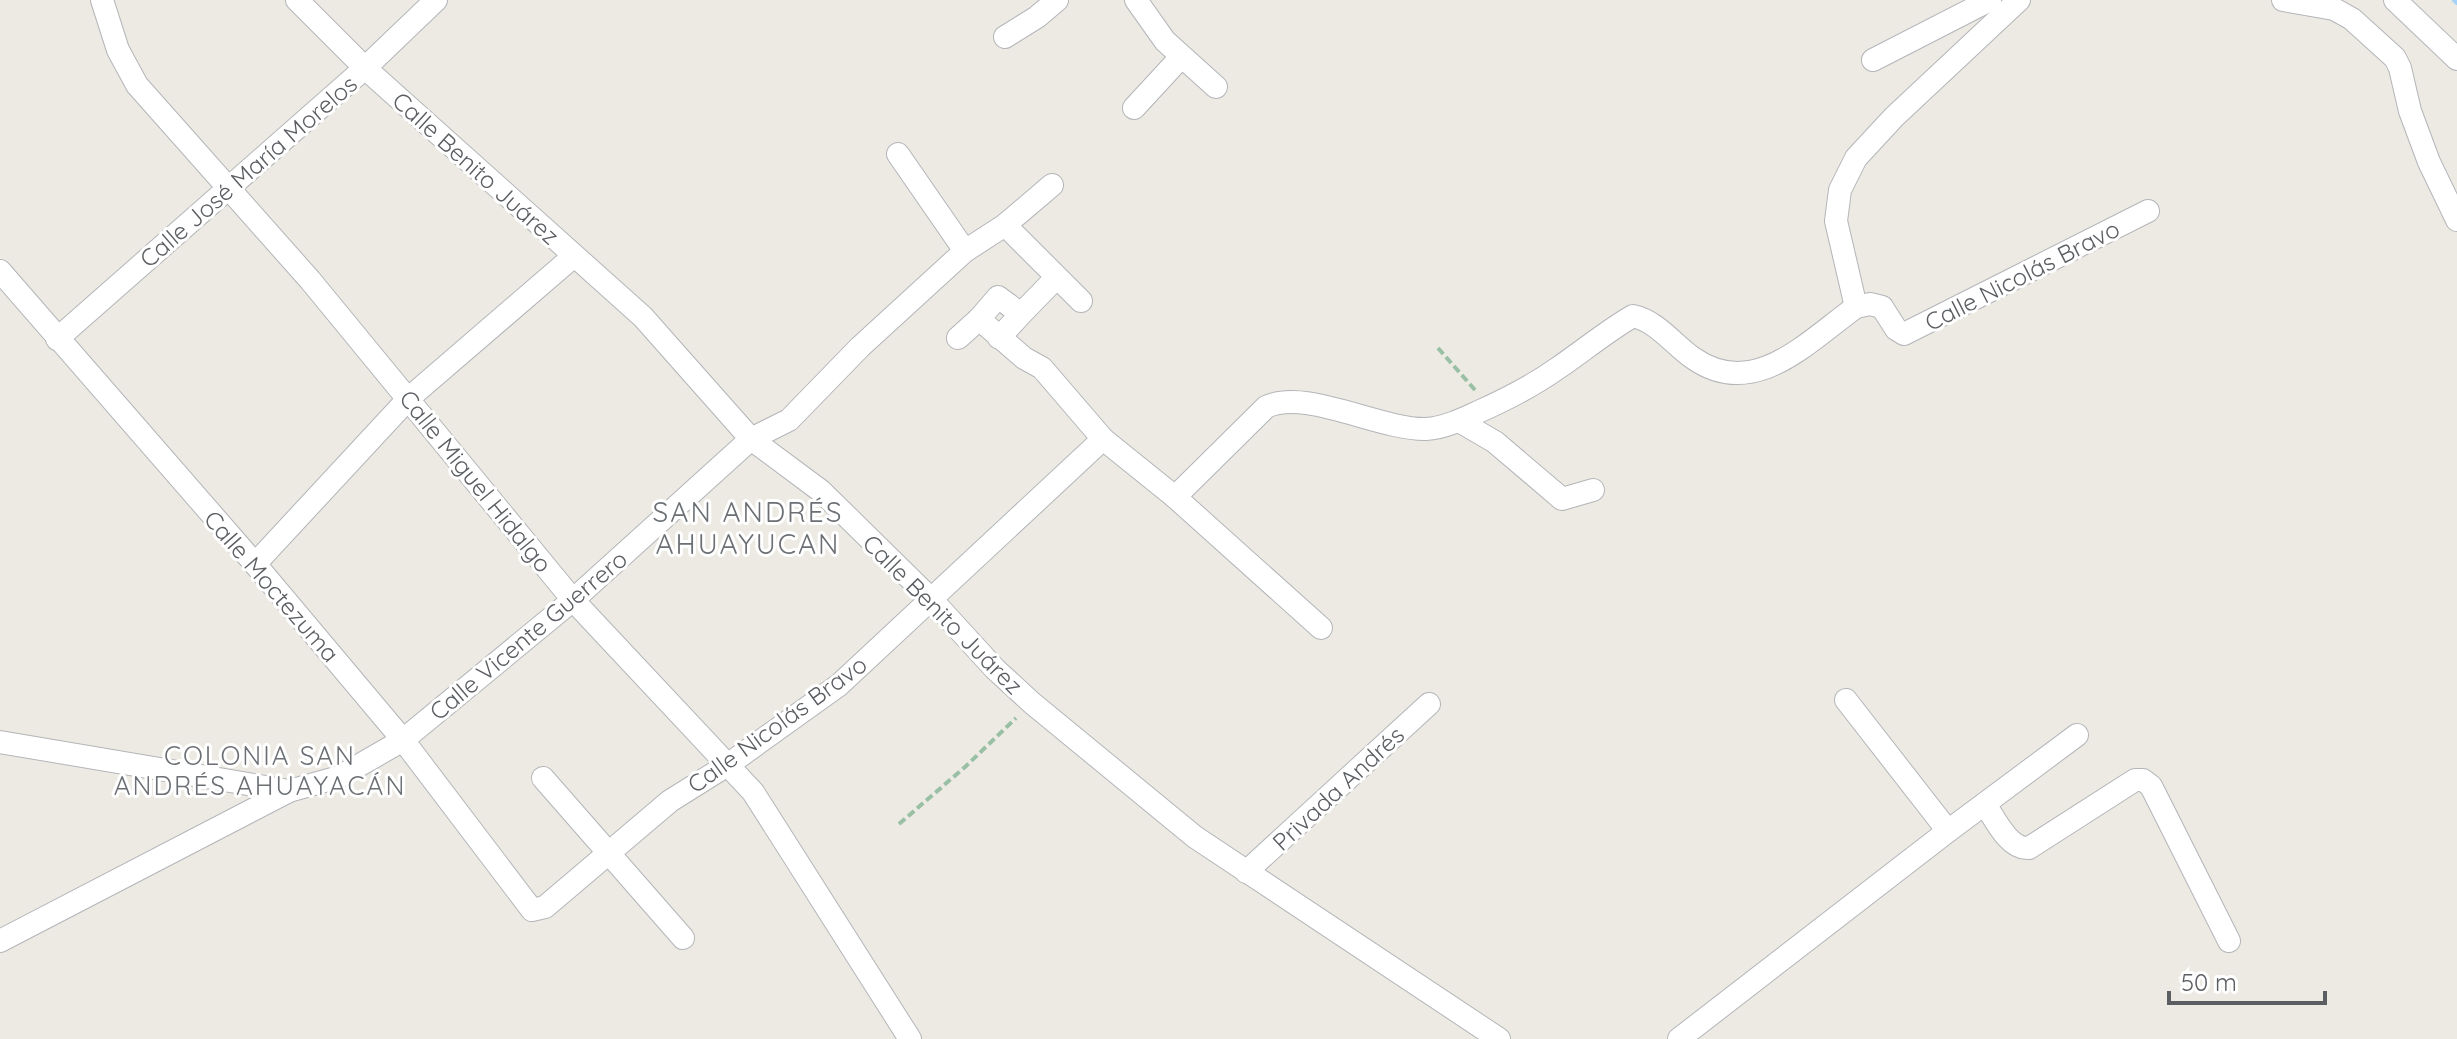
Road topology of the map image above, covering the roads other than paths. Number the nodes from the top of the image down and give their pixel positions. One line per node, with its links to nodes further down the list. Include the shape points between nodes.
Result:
1 (102, 0): 19 (street, Calle Miguel Hidalgo, via 118,50 137,85)
2 (297, 0): 14 (street, Calle Benito Juárez)
3 (436, 0): 14 (street, Calle José María Morelos)
4 (1057, 0): 10 (street)
5 (1136, 0): 11 (street)
6 (1990, 0): 13 (street)
7 (2019, 0): 28 (street, via 1856,158 1840,190 1836,221)
8 (2283, 0): 21 (street, via 2334,9 2395,58 2429,162)
9 (2395, 0): 12 (street)
10 (1005, 37)
11 (1181, 57): 15 (street); 16 (street)
12 (2457, 59)
13 (1873, 60)
14 (365, 68): 19 (street, Calle José María Morelos); 24 (street, Calle Benito Juárez)
15 (1216, 87)
16 (1134, 108)
17 (898, 154): 23 (street)
18 (1052, 185): 22 (street, Calle Vicente Guerrero)
19 (228, 187): 33 (street, Calle José María Morelos); 34 (street, Calle Miguel Hidalgo)
20 (2148, 211): 28 (street, Calle Nicolás Bravo, via 1904,334 1882,307)
21 (2457, 220)
22 (1005, 225): 23 (street, Calle Vicente Guerrero); 26 (street)
23 (965, 251): 36 (street, Calle Vicente Guerrero, via 789,420)
24 (574, 256): 34 (street); 36 (street, Calle Benito Juárez, via 643,317)
25 (0, 271): 33 (street, Calle Moctezuma)
26 (1056, 278): 27 (street); 29 (street)
27 (1081, 301)
28 (1856, 307): 35 (street, via 1773,366 1747,375 1722,373 1695,360 1645,319 1633,316 1555,371)
29 (1021, 314): 30 (street, via 998,297); 32 (street)
30 (979, 319): 31 (street); 32 (street)
31 (958, 338)
32 (999, 338): 37 (street, via 1042,368)
33 (57, 339): 40 (street, Calle Moctezuma)
34 (409, 398): 40 (street); 41 (street, Calle Miguel Hidalgo)
35 (1459, 421): 38 (street, via 1495,442 1562,499); 39 (street, via 1427,429 1278,401)
36 (751, 439): 41 (street, Calle Vicente Guerrero); 42 (street, Calle Benito Juárez, via 821,491)
37 (1103, 439): 39 (street); 42 (street, Calle Nicolás Bravo)
38 (1593, 490)
39 (1175, 497): 43 (street)
40 (255, 564): 47 (street, Calle Moctezuma)
41 (573, 600): 47 (street, Calle Vicente Guerrero); 49 (street, Calle Miguel Hidalgo)
42 (932, 600): 49 (street, Calle Nicolás Bravo, via 839,685); 55 (street, Calle Benito Juárez, via 1032,703 1195,837)
43 (1321, 628)
44 (1846, 700): 53 (street)
45 (1429, 704): 55 (street, Privada Andrés)
46 (2077, 735): 52 (street)
47 (403, 740): 51 (street, Calle Vicente Guerrero, via 339,777); 56 (street, Calle Moctezuma)
48 (0, 742): 51 (street, Calle Vicente Guerrero)
49 (729, 764): 54 (street, Calle Nicolás Bravo, via 670,801); 60 (street, Calle Miguel Hidalgo, via 769,813)
50 (543, 778): 54 (street)
51 (289, 791): 58 (street)
52 (1985, 804): 53 (street); 59 (street, via 2013,844 2029,848 2135,780 2143,780 2151,786)
53 (1948, 831): 62 (street)
54 (608, 855): 56 (street, Calle Nicolás Bravo, via 545,907); 57 (street)
55 (1246, 872): 61 (street, Calle Benito Juárez)
56 (532, 910)
57 (683, 938)
58 (0, 941)
59 (2229, 941)
60 (910, 1039)
61 (1499, 1039)
62 (1679, 1039)

